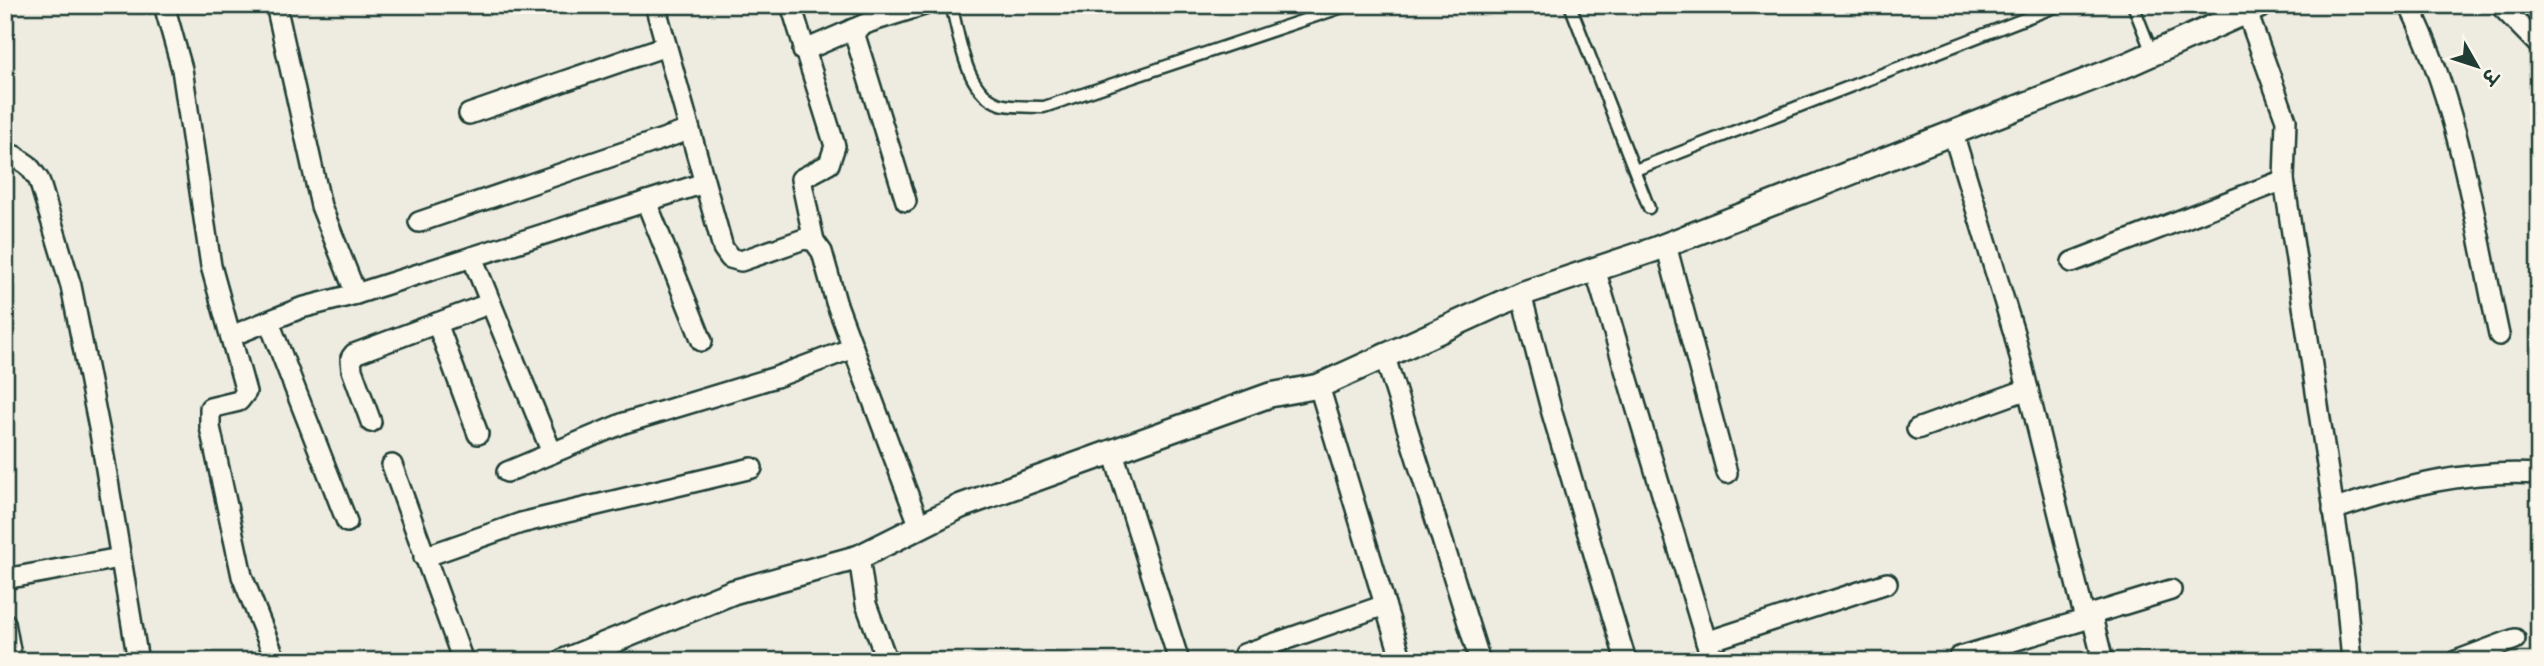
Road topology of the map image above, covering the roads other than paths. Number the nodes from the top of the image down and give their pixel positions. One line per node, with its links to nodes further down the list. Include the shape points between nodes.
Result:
1 (164, 5): 42 (street, via 182,69 211,266)
2 (276, 5): 37 (street, via 318,194)
3 (655, 5): 17 (street)
4 (791, 5): 18 (street)
5 (925, 5): 14 (street)
6 (951, 5): 7 (lane, via 971,77 979,90 999,103 1044,107)
7 (1349, 5)
8 (1570, 5): 24 (lane)
9 (2060, 5): 24 (lane)
10 (2133, 5): 19 (lane)
11 (2409, 5): 41 (street, via 2430,47 2456,133)
12 (2500, 5): 16 (street)
13 (2254, 9): 19 (street); 25 (street, via 2286,120)
14 (889, 10): 15 (street)
15 (853, 29): 18 (street); 28 (street)
16 (2539, 45)
17 (666, 46): 20 (street); 21 (street)
18 (803, 51): 31 (street, via 835,146 829,163 801,179)
19 (2152, 54): 22 (street)
20 (470, 114)
21 (689, 130): 26 (street); 30 (street)
22 (1953, 133): 32 (street); 47 (street)
23 (5, 155): 63 (street, via 28,164 39,180 71,286)
24 (1635, 170): 29 (lane)
25 (2284, 180): 34 (street); 58 (street)
26 (704, 183): 27 (street); 31 (street, via 730,258 741,261 804,239)
27 (646, 201): 33 (street); 43 (street)
28 (906, 201)
29 (1650, 208)
30 (419, 222)
31 (814, 241): 44 (street, via 822,252)
32 (1666, 245): 35 (street); 56 (street)
33 (472, 257): 37 (street); 38 (street)
34 (2072, 262)
35 (1595, 270): 36 (street); 71 (street)
36 (1521, 293): 45 (street); 83 (street)
37 (356, 294): 39 (street, via 301,308)
38 (491, 303): 40 (street); 52 (street)
39 (269, 322): 42 (street); 59 (street)
40 (437, 323): 48 (street, via 351,358); 50 (street)
41 (2499, 335)
42 (231, 336): 76 (street, via 246,392 244,398 217,404 208,413 242,576)
43 (702, 341)
44 (853, 348): 52 (street, via 776,377 624,423); 60 (street)
45 (1384, 354): 46 (street); 82 (street)
46 (1319, 386): 51 (street, via 1270,395); 67 (street)
47 (2028, 388): 49 (street); 68 (street)
48 (371, 422)
49 (1917, 429)
50 (478, 434)
51 (1113, 452): 60 (street, via 961,506); 80 (street)
52 (552, 453): 55 (street)
53 (392, 465): 61 (street)
54 (752, 468): 61 (street, via 521,523)
55 (507, 472)
56 (1727, 473)
57 (2539, 474): 58 (street, via 2509,472 2444,479)
58 (2333, 510): 85 (street)
59 (347, 522)
60 (920, 527): 62 (street)
61 (424, 557): 77 (street)
62 (859, 557): 78 (street, via 733,592); 79 (street, via 864,597)
63 (120, 558): 64 (street); 75 (street)
64 (5, 579)
65 (1887, 583): 71 (street)
66 (2171, 590): 68 (street, via 2101,610)
67 (1385, 605): 72 (street); 81 (street)
68 (2089, 618): 73 (street); 84 (street)
69 (5, 623): 74 (street)
70 (2515, 639): 86 (street)
71 (1709, 651)
72 (1244, 654)
73 (1959, 657)
74 (12, 661)
75 (138, 661)
76 (276, 661)
77 (463, 661)
78 (564, 661)
79 (887, 661)
80 (1179, 661)
81 (1402, 661)
82 (1480, 661)
83 (1626, 661)
84 (2103, 661)
85 (2352, 661)
86 (2456, 661)

